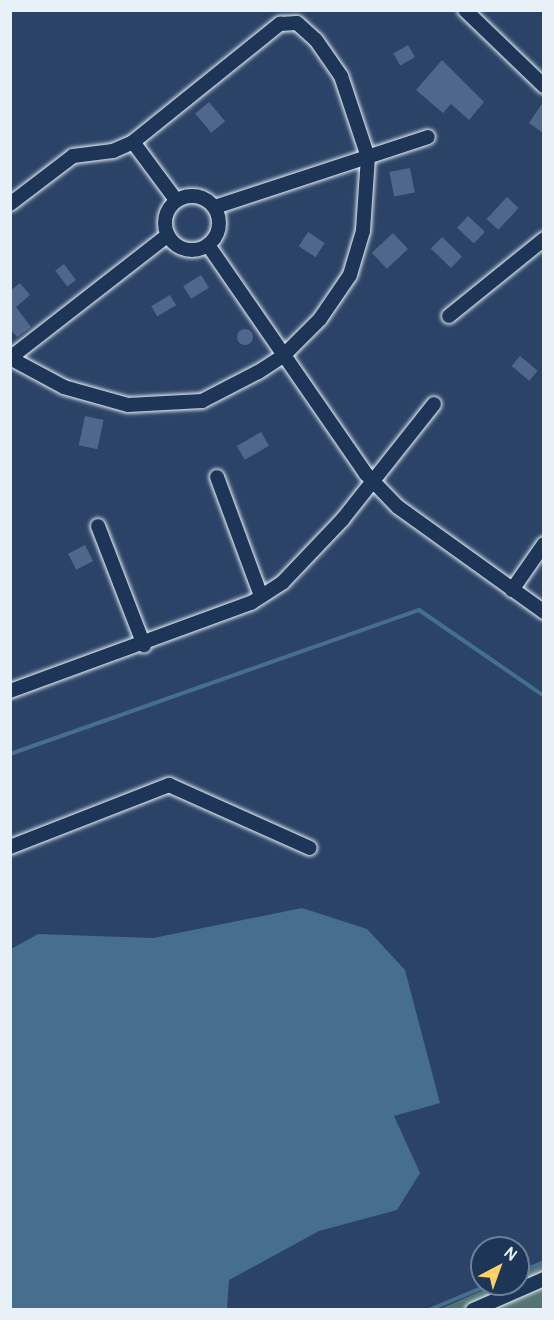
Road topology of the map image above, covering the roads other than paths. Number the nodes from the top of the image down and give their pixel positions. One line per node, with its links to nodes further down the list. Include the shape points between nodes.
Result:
1 (465, 10): 2 (street)
2 (543, 86)
3 (428, 137): 5 (street)
4 (133, 142): 5 (street, via 280,24 297,23 316,40 341,76); 6 (street); 7 (street, via 113,151 73,156)
5 (368, 158): 8 (street); 13 (street, via 363,231 350,275 320,319)
6 (176, 200): 8 (street, via 197,196); 9 (street, via 165,216)
7 (10, 204)
8 (215, 207): 11 (street, via 217,235)
9 (168, 235): 11 (street, via 178,246 193,250); 14 (street)
10 (543, 239): 12 (street)
11 (208, 245): 13 (street)
12 (449, 316)
13 (283, 356): 14 (street, via 202,400 128,405 64,387); 17 (street)
14 (10, 358)
15 (434, 404): 17 (street)
16 (217, 477): 21 (street)
17 (374, 482): 20 (street, via 398,507); 21 (street, via 283,582)
18 (98, 526): 23 (street)
19 (543, 544): 20 (street)
20 (512, 590): 22 (street)
21 (261, 596): 23 (street)
22 (543, 612)
23 (144, 645): 24 (street)
24 (10, 691)
25 (10, 847): 26 (street, via 169,785)
26 (310, 848)
27 (543, 1279): 28 (street)
28 (473, 1310)

